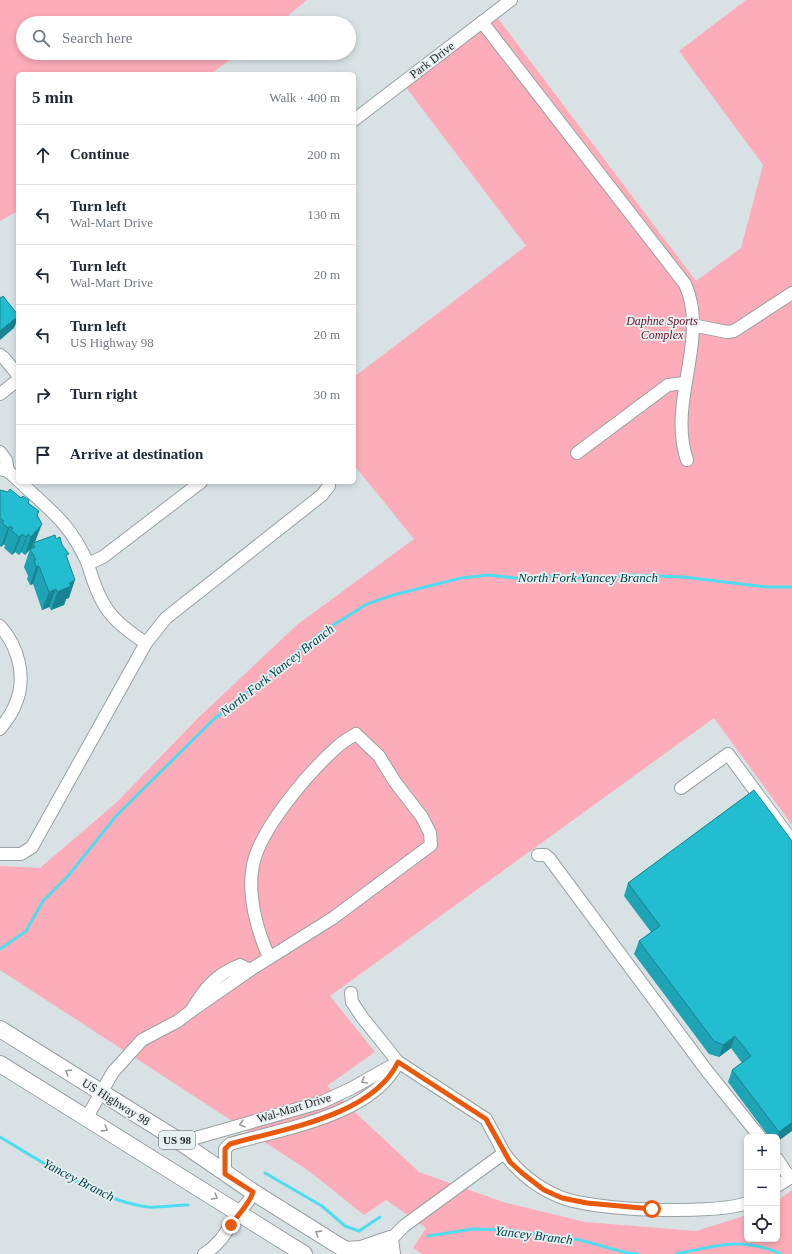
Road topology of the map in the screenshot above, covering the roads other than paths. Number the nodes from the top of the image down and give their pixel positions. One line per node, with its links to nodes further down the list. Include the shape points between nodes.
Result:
1 (511, 0): 2 (street, Park Drive)
2 (482, 22): 3 (street, Park Drive); 5 (street, via 685,284 693,312)
3 (356, 118)
4 (792, 293): 5 (street, via 734,331)
5 (692, 325): 9 (street)
6 (0, 355): 7 (street)
7 (16, 373)
8 (16, 382): 10 (street)
9 (685, 383): 12 (street, via 668,385); 13 (street, via 681,405 681,431 682,446)
10 (0, 394)
11 (0, 452): 14 (street, via 6,460)
12 (576, 453)
13 (687, 460)
14 (4, 470): 15 (street)
15 (16, 479)
16 (22, 484): 19 (street, via 60,518)
17 (198, 484): 19 (street, via 103,557)
18 (328, 484): 21 (street, via 322,495 166,618)
19 (88, 564): 21 (street, via 106,610 121,626)
20 (0, 626): 22 (street, via 15,650 21,673 19,696)
21 (146, 643): 25 (street, via 32,847 21,854)
22 (0, 729)
23 (681, 788): 24 (street, via 728,754)
24 (792, 841)
25 (0, 854)
26 (538, 855): 34 (street, via 549,858 707,1071)
27 (269, 957): 27 (street, via 333,918 431,845 430,832 422,817 379,756 356,734 336,747 305,781 260,843 252,866 252,898 256,920); 32 (street, via 178,1021 142,1040 113,1072)
28 (351, 993): 30 (street, via 352,1002 362,1017)
29 (0, 1030): 32 (main road, US Highway 98 / US 98, one-way to 29)
30 (398, 1062): 35 (street, Wal-Mart Drive, one-way to 35, via 322,1102 192,1139); 36 (street, via 486,1119); 38 (street, Wal-Mart Drive, via 392,1075 355,1103 325,1117 230,1144 225,1149)
31 (0, 1064): 33 (main road, US 98)
32 (102, 1094): 33 (street); 35 (main road, US Highway 98 / US 98)
33 (87, 1118): 42 (main road, US 98, one-way to 42)
34 (758, 1134)
35 (176, 1139): 38 (main road, US Highway 98 / US 98)
36 (504, 1153): 41 (street, via 535,1183 562,1198 626,1207 695,1210 730,1208); 43 (street, via 404,1226)
37 (780, 1163): 39 (street, via 790,1178)
38 (225, 1174): 40 (main road, US Highway 98 / US 98)
39 (780, 1184)
40 (253, 1192): 42 (street); 44 (main road, US Highway 98 / US 98, one-way to 40)
41 (744, 1204)
42 (239, 1213): 45 (street, via 224,1238); 46 (main road, US 98)
43 (391, 1247): 44 (main road); 47 (street)
44 (348, 1252)
45 (204, 1254)
46 (304, 1254)
47 (377, 1254)

